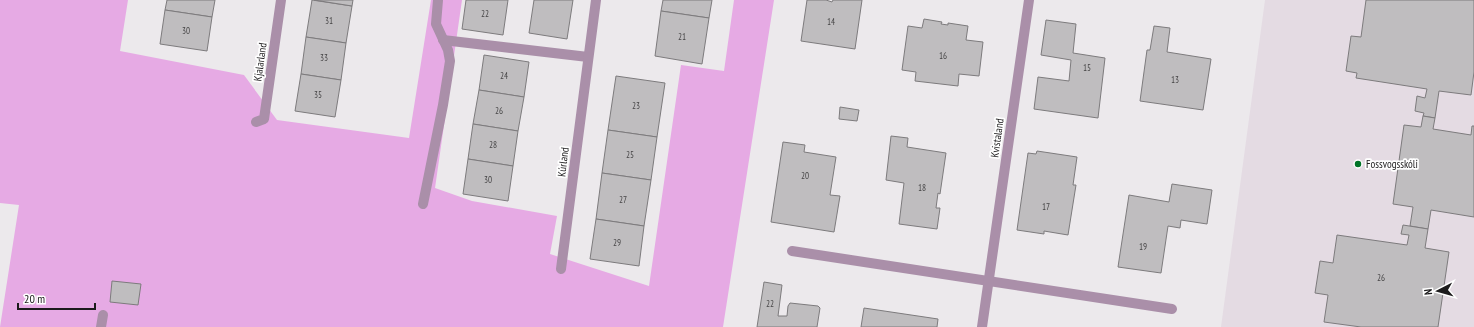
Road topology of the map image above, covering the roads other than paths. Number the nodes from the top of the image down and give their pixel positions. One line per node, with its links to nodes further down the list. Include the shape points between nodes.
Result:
1 (282, 0): 7 (street, Kjalarland, via 264,119)
2 (438, 0): 5 (street, via 436,24)
3 (596, 0): 6 (street, Kúrland)
4 (1029, 0): 11 (street, Kvistaland)
5 (443, 40): 6 (street); 8 (street, via 448,50 449,67)
6 (588, 57): 10 (street, Kúrland)
7 (256, 122)
8 (423, 204)
9 (792, 251): 11 (street)
10 (561, 268)
11 (988, 280): 12 (street); 15 (street, Kvistaland)
12 (1172, 308)
13 (104, 315): 14 (street)
14 (101, 327)
15 (982, 327)

